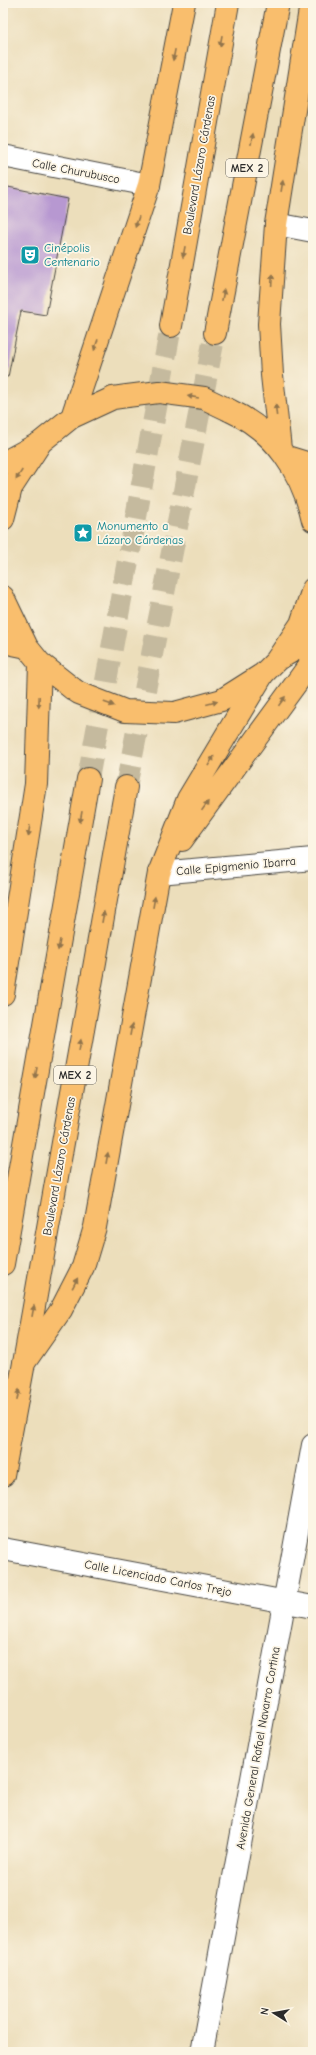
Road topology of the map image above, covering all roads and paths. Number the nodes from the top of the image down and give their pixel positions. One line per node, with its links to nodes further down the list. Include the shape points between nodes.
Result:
1 (184, 3): 6 (main road, one-way to 6)
2 (228, 3): 9 (main road, Boulevard Lázaro Cárdenas, one-way to 9)
3 (278, 3): 10 (main road, MEX 2, one-way to 3)
4 (311, 3): 7 (main road, one-way to 4)
5 (3, 156): 6 (street, Calle Churubusco)
6 (149, 185): 11 (main road, one-way to 11)
7 (276, 224): 8 (street); 13 (main road, one-way to 7, via 272,375 269,324)
8 (313, 231)
9 (171, 326)
10 (215, 333)
11 (72, 417): 12 (main road); 13 (main road, one-way to 11, bridge, via 246,418 204,398 159,392 113,398)
12 (41, 442): 14 (main road); 16 (main road, one-way to 16, via 11,488)
13 (283, 453): 15 (main road); 17 (main road, via 307,496)
14 (3, 464)
15 (313, 465)
16 (3, 519)
17 (313, 520)
18 (313, 589): 24 (main road, via 301,624)
19 (3, 597): 22 (main road)
20 (313, 639): 24 (main road)
21 (3, 642): 22 (main road)
22 (33, 655): 24 (main road, one-way to 24, bridge, via 79,694 125,710 174,713 222,700); 29 (main road, one-way to 29, via 36,784)
23 (313, 660): 28 (main road, one-way to 23)
24 (270, 667): 28 (main road, one-way to 24, via 188,799)
25 (88, 779): 30 (main road, MEX 2, one-way to 30)
26 (126, 787): 31 (main road, Boulevard Lázaro Cárdenas / MEX 2, one-way to 26)
27 (313, 859): 28 (street, Calle Epigmenio Ibarra)
28 (159, 872): 31 (main road, one-way to 28, via 60,1310 83,1267 95,1227)
29 (3, 994)
30 (3, 1264)
31 (24, 1363): 33 (main road, Boulevard Lázaro Cárdenas / MEX 2, one-way to 31)
32 (313, 1445): 35 (street, Avenida General Rafael Navarro Cortina)
33 (3, 1474)
34 (3, 1549): 35 (street, Calle Licenciado Carlos Trejo)
35 (285, 1602): 36 (street, Calle Licenciado Carlos Trejo); 37 (street, Avenida General Rafael Navarro Cortina)
36 (313, 1607)
37 (202, 2052)

